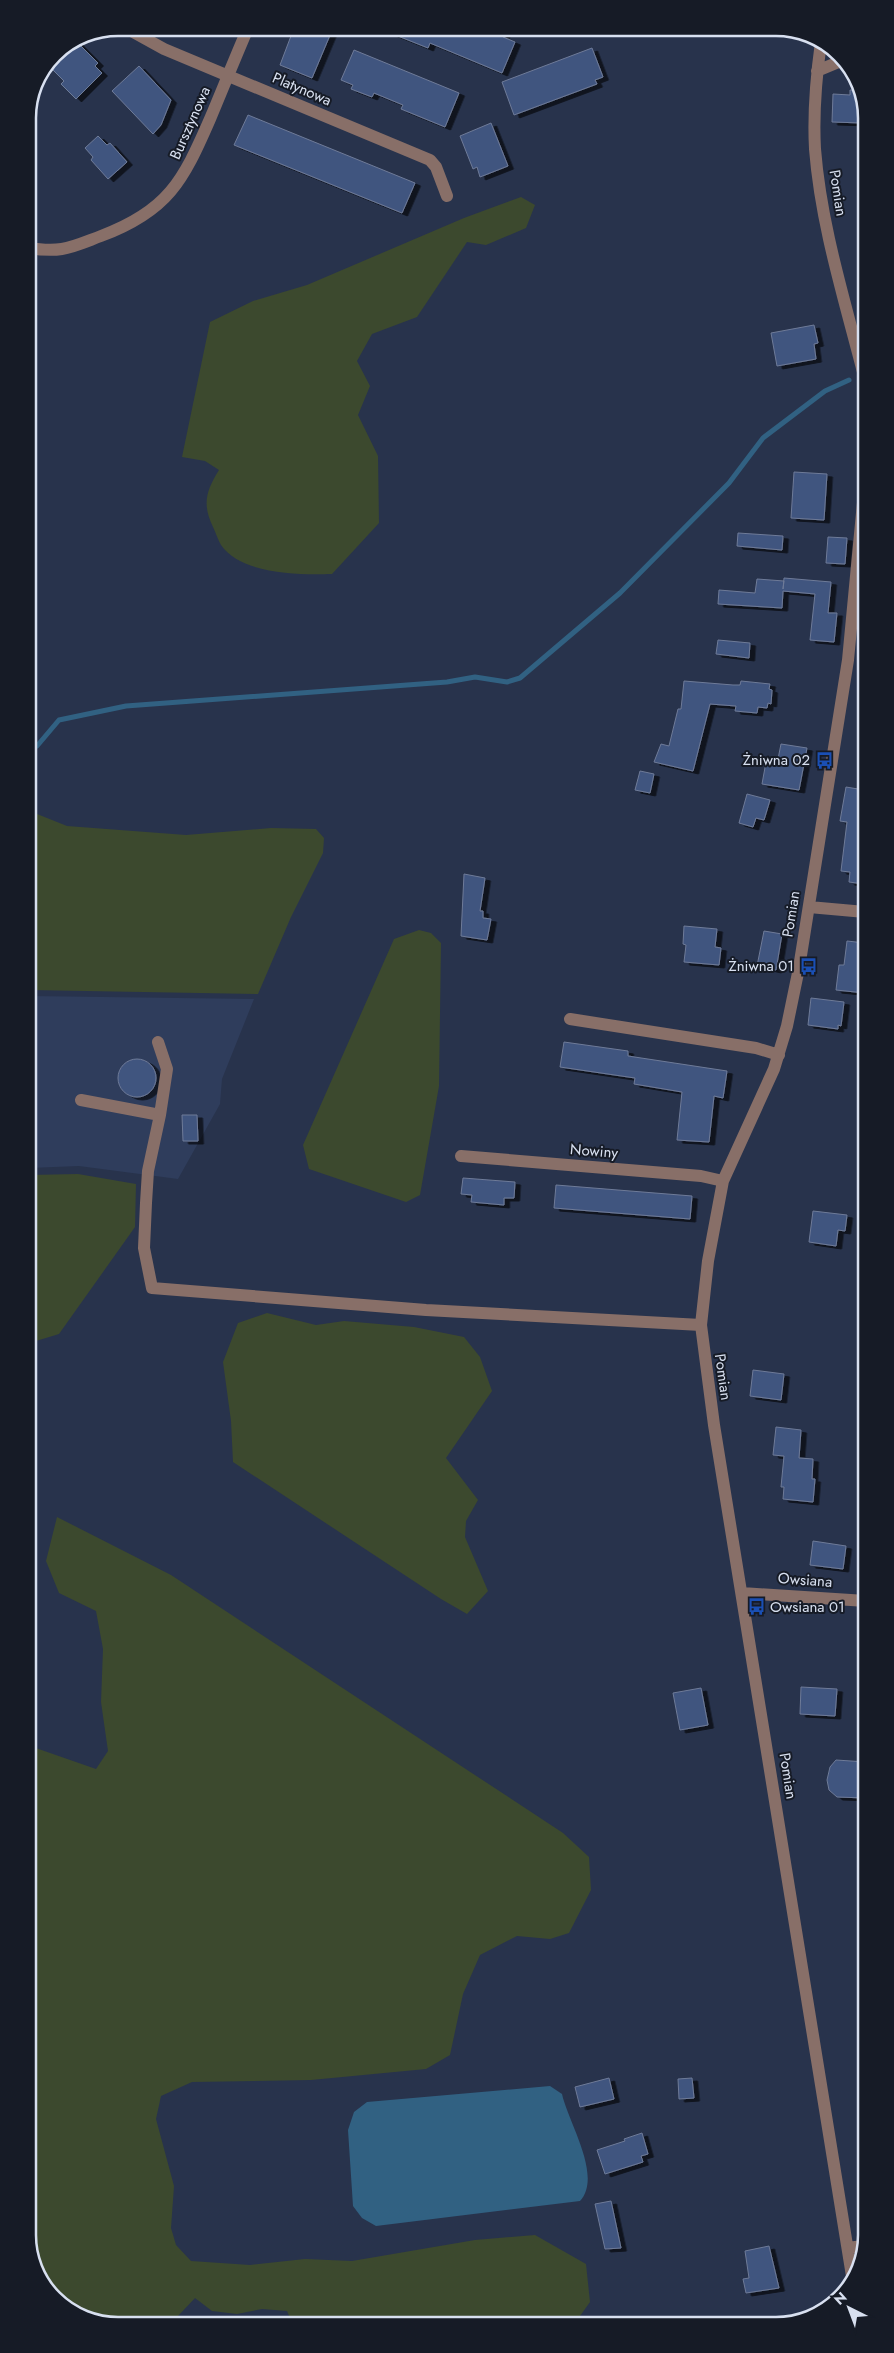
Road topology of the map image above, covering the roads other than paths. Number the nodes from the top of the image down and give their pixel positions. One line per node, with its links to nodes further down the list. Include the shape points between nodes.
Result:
1 (140, 36): 6 (street, Platynowa)
2 (245, 36): 6 (street, Bursztynowa)
3 (820, 49): 5 (street, Pomian)
4 (837, 64): 5 (street)
5 (817, 71): 9 (street, Pomian, via 815,134 819,183 835,264)
6 (228, 76): 7 (street, Platynowa, via 430,160); 8 (street, Bursztynowa, via 191,164 176,187 159,204 120,230 73,247 49,251)
7 (447, 196)
8 (36, 249)
9 (858, 353)
10 (858, 565): 11 (street, Pomian, via 853,626)
11 (809, 907): 12 (street); 15 (street, Pomian)
12 (858, 911)
13 (570, 1019): 15 (street, via 756,1048)
14 (158, 1042): 17 (street, via 167,1069)
15 (779, 1055): 19 (street, Pomian)
16 (81, 1100): 17 (street)
17 (160, 1115): 20 (street, via 148,1172 146,1203 144,1248 152,1288 426,1310)
18 (461, 1156): 19 (street, Nowiny, via 701,1176)
19 (723, 1181): 20 (street, Pomian, via 708,1261)
20 (701, 1325): 21 (street, Pomian, via 709,1396)
21 (742, 1593): 22 (street, Owsiana); 24 (street, Pomian)
22 (858, 1600)
23 (857, 2247): 24 (street)
24 (848, 2248): 25 (street, Pomian)
25 (851, 2267)

